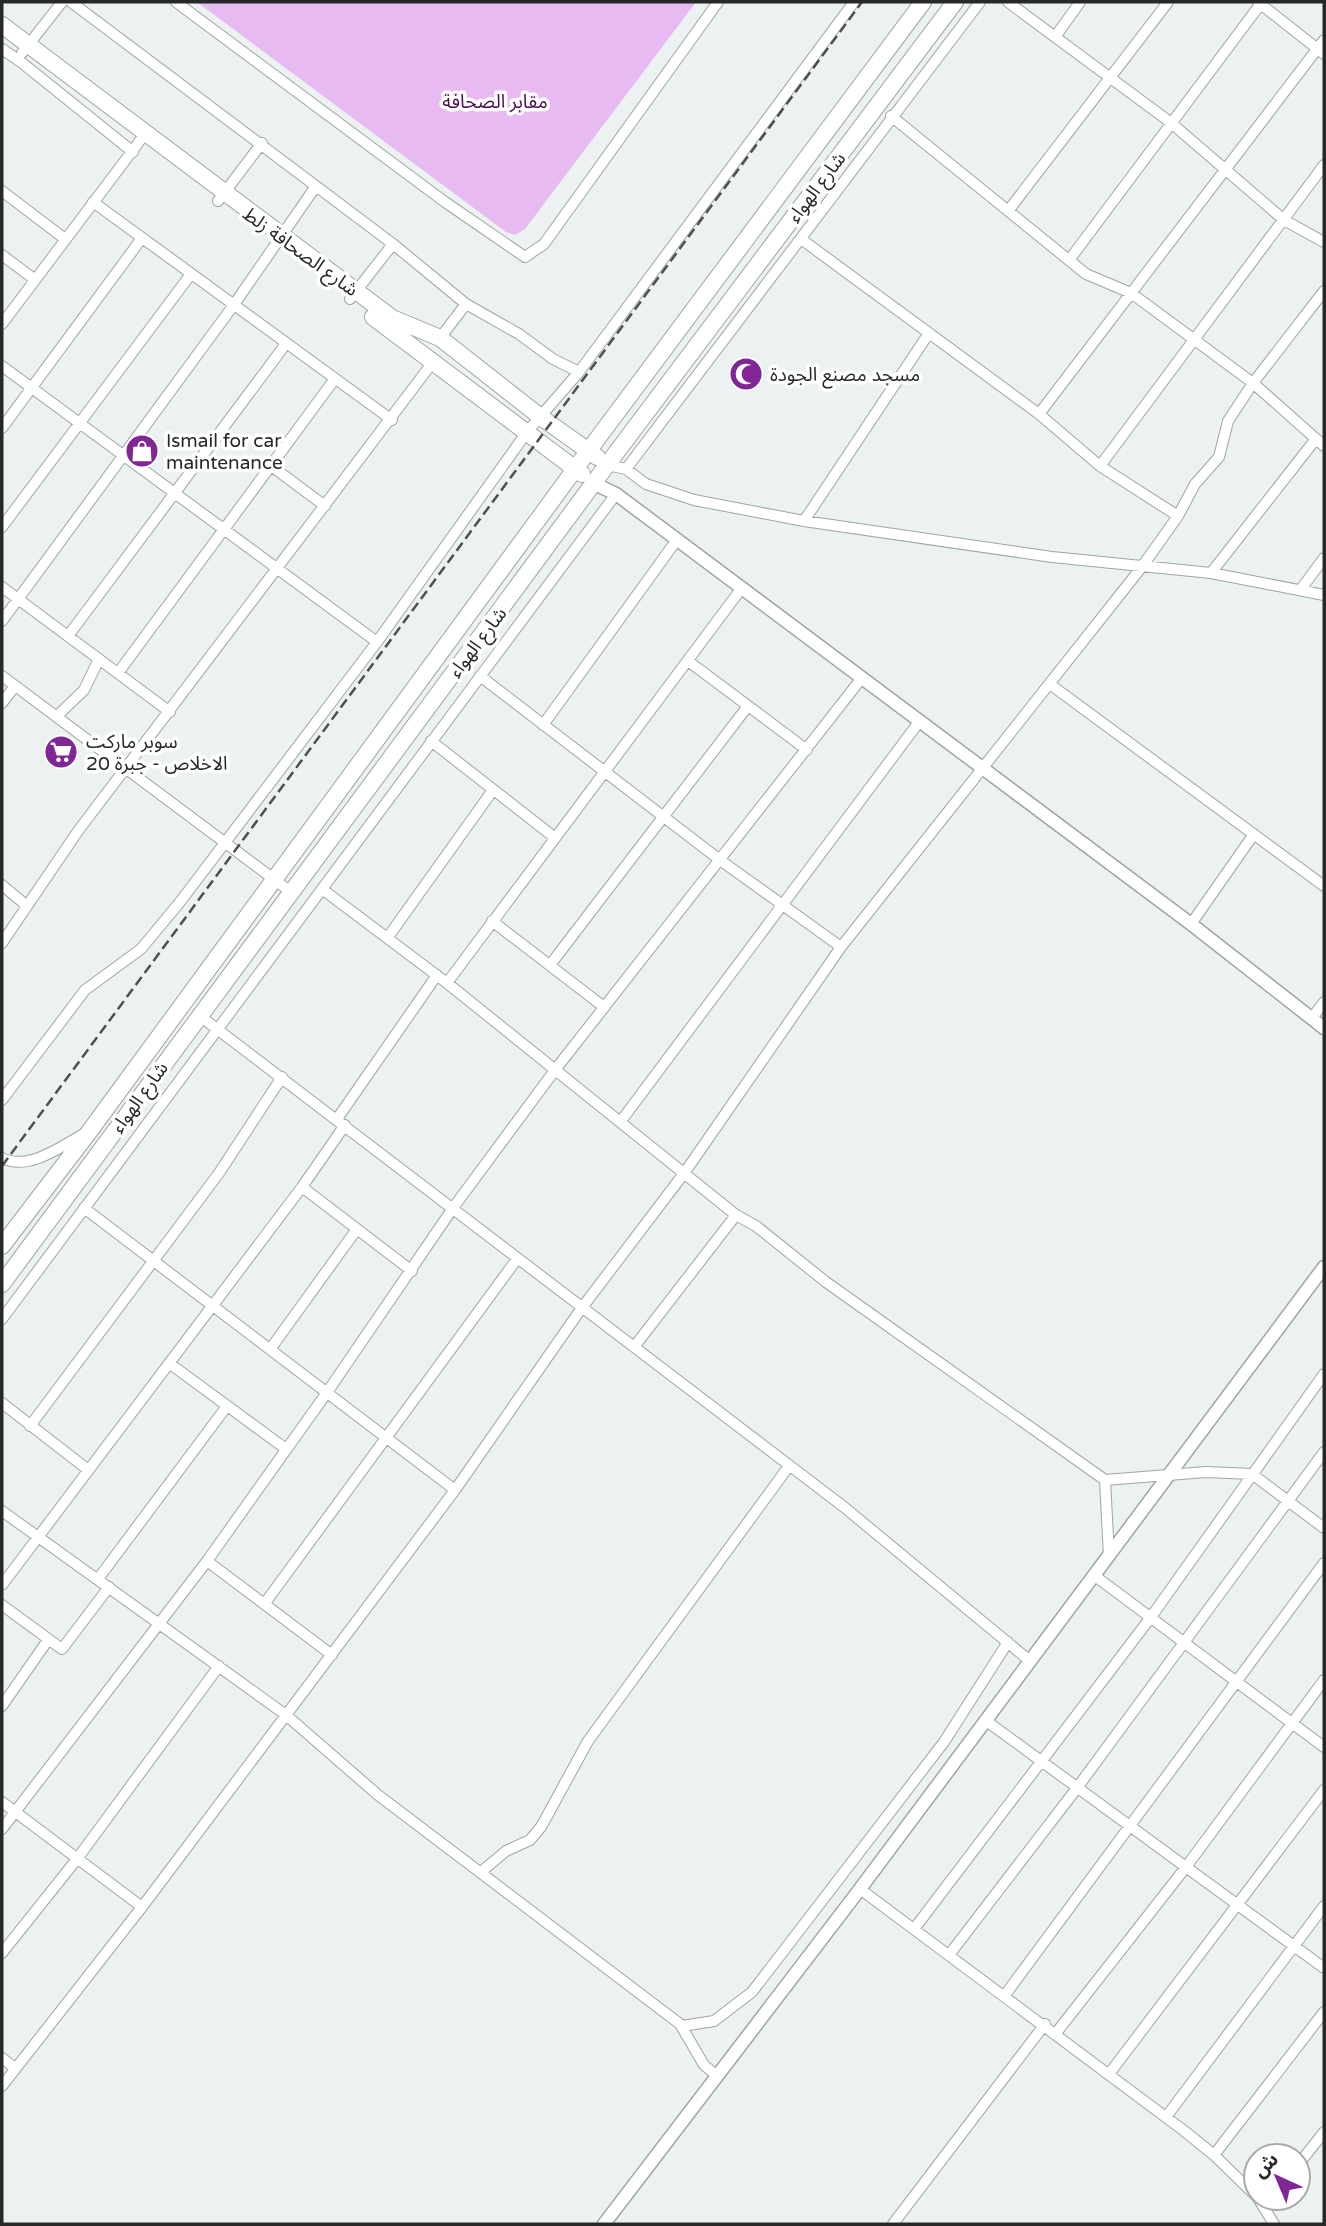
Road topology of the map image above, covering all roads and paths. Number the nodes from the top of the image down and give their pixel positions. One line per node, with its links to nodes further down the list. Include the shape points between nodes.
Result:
1 (62, 2): 17 (street)
2 (71, 2): 24 (street)
3 (176, 2): 4 (street, via 525,257 544,244)
4 (718, 2)
5 (854, 2): 57 (street)
6 (923, 2): 68 (highway, شارع الهواء)
7 (956, 2): 29 (highway, شارع الهواء)
8 (980, 2): 21 (street)
9 (1008, 2): 15 (street)
10 (1080, 2): 15 (street)
11 (1168, 2): 20 (street)
12 (1260, 2): 19 (street); 22 (street)
13 (2, 25): 17 (highway, شارع الصحافة زلط)
14 (2, 37): 17 (highway, شارع الصحافة زلط)
15 (1055, 37): 20 (street)
16 (1324, 40): 19 (street)
17 (25, 49): 23 (highway, شارع الصحافة زلط)
18 (2, 50): 23 (street)
19 (1321, 52): 26 (street)
20 (1110, 78): 22 (street); 33 (street)
21 (891, 116): 32 (street); 33 (street)
22 (1170, 122): 26 (street); 42 (street)
23 (139, 142): 30 (highway, شارع الصحافة زلط); 31 (street)
24 (262, 144): 27 (street); 30 (street)
25 (1324, 165): 34 (street)
26 (1226, 172): 34 (street); 46 (street)
27 (316, 186): 38 (street); 40 (street)
28 (2, 191): 36 (street)
29 (812, 193): 32 (street); 71 (highway, شارع الهواء)
30 (221, 197): 38 (highway, شارع الصحافة زلط)
31 (93, 202): 35 (street); 36 (street)
32 (827, 204): 37 (street)
33 (1008, 211): 42 (street)
34 (1284, 220): 39 (street); 53 (street)
35 (142, 238): 43 (street); 60 (street)
36 (65, 239): 44 (street)
37 (801, 239): 51 (street); 74 (street)
38 (279, 241): 47 (highway, شارع الصحافة زلط); 49 (street)
39 (1324, 242)
40 (393, 244): 47 (street); 48 (street)
41 (2, 255): 44 (street)
42 (1070, 259): 46 (street, via 1086,274)
43 (191, 274): 49 (street); 64 (street)
44 (34, 279): 50 (street)
45 (1324, 291): 59 (street)
46 (1131, 293): 53 (street); 61 (street)
47 (353, 295): 52 (highway, شارع الصحافة زلط, via 391,318); 55 (highway, شارع الصحافة زلط)
48 (467, 304): 52 (street); 57 (street)
49 (233, 306): 54 (street); 69 (street)
50 (3, 321)
51 (929, 333): 61 (street); 80 (street)
52 (440, 338): 62 (highway, شارع الصحافة زلط)
53 (1193, 339): 59 (street); 72 (street)
54 (285, 345): 58 (street); 76 (street)
55 (433, 362): 63 (street); 66 (highway, شارع الصحافة زلط)
56 (2, 366): 60 (street)
57 (579, 372): 62 (street)
58 (334, 380): 63 (street); 70 (street)
59 (1253, 383): 67 (street); 79 (street, via 1228,421 1219,457 1195,484)
60 (32, 388): 64 (street); 65 (street)
61 (1039, 414): 72 (street)
62 (542, 418): 66 (street); 68 (highway, شارع الصحافة زلط)
63 (392, 420): 78 (street)
64 (79, 422): 69 (street); 81 (street)
65 (2, 428)
66 (527, 432): 73 (highway, شارع الصحافة زلط); 95 (street)
67 (1320, 443): 87 (street)
68 (589, 450): 71 (highway, شارع الصحافة زلط); 73 (highway, شارع الهواء)
69 (124, 454): 76 (street); 92 (street)
70 (270, 465): 78 (street); 82 (street)
71 (607, 465): 74 (street); 75 (highway, شارع الهواء)
72 (1100, 466): 79 (street)
73 (576, 469): 75 (highway, شارع الصحافة زلط); 121 (highway, شارع الهواء)
74 (626, 469): 80 (street, via 646,484 694,500)
75 (595, 484): 77 (street); 125 (highway, شارع الهواء)
76 (174, 492): 82 (street); 94 (street)
77 (616, 494): 83 (street); 100 (street)
78 (325, 506): 86 (street)
79 (1178, 516): 85 (street)
80 (804, 521): 85 (street)
81 (2, 527)
82 (223, 528): 86 (street); 98 (street)
83 (676, 541): 89 (street); 109 (street)
84 (1324, 558): 90 (street)
85 (1141, 568): 87 (street); 102 (street)
86 (278, 569): 95 (street); 106 (street)
87 (1212, 573): 90 (street)
88 (2, 587): 92 (street)
89 (741, 589): 97 (street); 101 (street)
90 (1301, 589): 91 (street)
91 (1324, 594)
92 (19, 599): 93 (street); 94 (street)
93 (2, 621)
94 (68, 636): 96 (street)
95 (377, 642): 119 (street)
96 (99, 659): 98 (street); 107 (street, via 84,690)
97 (688, 662): 105 (street); 114 (street)
98 (118, 673): 106 (street)
99 (2, 676): 103 (street)
100 (480, 676): 109 (street); 110 (street)
101 (861, 679): 108 (street); 111 (street)
102 (1051, 685): 113 (street); 117 (street)
103 (15, 686): 104 (street); 107 (street)
104 (2, 703)
105 (748, 706): 111 (street); 116 (street)
106 (170, 712): 112 (street)
107 (57, 716): 112 (street)
108 (919, 722): 113 (street); 126 (street)
109 (543, 725): 114 (street)
110 (431, 741): 115 (street); 124 (street)
111 (807, 750): 120 (street)
112 (126, 768): 119 (street); 127 (street)
113 (982, 770): 129 (street); 132 (street)
114 (604, 771): 116 (street); 118 (street)
115 (493, 790): 118 (street); 130 (street)
116 (663, 817): 120 (street); 133 (street)
117 (1254, 834): 123 (street); 129 (street)
118 (554, 837): 128 (street)
119 (226, 843): 121 (street); 144 (street, via 141,949 85,990)
120 (720, 860): 126 (street); 137 (street)
121 (273, 880): 125 (street); 147 (highway, شارع الهواء)
122 (2, 885): 127 (street)
123 (1324, 886)
124 (322, 888): 130 (street); 140 (street)
125 (291, 892): 138 (highway, شارع الهواء)
126 (782, 904): 132 (street); 145 (street)
127 (27, 906): 131 (street)
128 (492, 921): 133 (street); 135 (street)
129 (1191, 924): 139 (street)
130 (388, 937): 134 (street)
131 (2, 943)
132 (841, 947): 149 (street)
133 (550, 965): 137 (street)
134 (437, 975): 135 (street); 146 (street)
135 (447, 983): 142 (street)
136 (1324, 1002): 139 (street)
137 (604, 1007): 142 (street)
138 (200, 1016): 140 (street); 161 (highway, شارع الهواء)
139 (1311, 1018): 141 (street)
140 (218, 1028): 143 (street); 151 (street)
141 (1324, 1028)
142 (555, 1070): 145 (street); 152 (street)
143 (282, 1077): 146 (street); 158 (street)
144 (2, 1100)
145 (621, 1121): 149 (street)
146 (341, 1122): 150 (street); 152 (street)
147 (89, 1132): 148 (street, via 33,1160); 155 (highway, شارع الهواء)
148 (2, 1158)
149 (685, 1172): 153 (street); 163 (street)
150 (302, 1187): 154 (street); 162 (street)
151 (84, 1208): 158 (street); 164 (street)
152 (453, 1208): 157 (street); 160 (street)
153 (736, 1215): 165 (street); 180 (street)
154 (357, 1229): 160 (street); 166 (street)
155 (7, 1234): 156 (highway, شارع الهواء)
156 (2, 1245)
157 (517, 1259): 163 (street); 173 (street)
158 (155, 1261): 162 (street); 172 (street)
159 (1324, 1267): 178 (street)
160 (412, 1271): 169 (street)
161 (2, 1284)
162 (213, 1304): 166 (street); 167 (street)
163 (581, 1309): 165 (street); 181 (street)
164 (2, 1319)
165 (634, 1347): 176 (street)
166 (271, 1348): 169 (street)
167 (169, 1363): 171 (street); 177 (street)
168 (1324, 1374): 179 (street)
169 (328, 1391): 173 (street); 174 (street)
170 (2, 1403): 172 (street)
171 (227, 1406): 174 (street); 190 (street)
172 (30, 1426): 177 (street)
173 (387, 1436): 181 (street); 193 (street)
174 (286, 1449): 187 (street)
175 (1324, 1452): 182 (street)
176 (789, 1466): 198 (street); 219 (street, via 588,1741 541,1827)
177 (87, 1469): 185 (street)
178 (1169, 1474): 179 (street); 180 (street); 186 (street)
179 (1252, 1474): 182 (street); 195 (street)
180 (1105, 1480): 186 (street)
181 (455, 1490): 200 (street)
182 (1289, 1501): 184 (street); 199 (street)
183 (2, 1511): 185 (street)
184 (1324, 1528)
185 (39, 1538): 190 (street); 191 (street)
186 (1109, 1556): 189 (street)
187 (206, 1561): 193 (street); 196 (street)
188 (1324, 1563): 204 (street)
189 (1095, 1576): 195 (street); 201 (street)
190 (98, 1579): 192 (street)
191 (2, 1585)
192 (109, 1587): 196 (street); 197 (street, via 62,1649)
193 (265, 1603): 200 (street)
194 (2, 1605): 197 (street)
195 (1151, 1617): 199 (street); 210 (street)
196 (159, 1623): 202 (street); 214 (street)
197 (48, 1640): 205 (street)
198 (1008, 1642): 201 (street); 232 (street, via 944,1742 752,1992 714,2021)
199 (1184, 1643): 204 (street); 211 (street)
200 (332, 1655): 206 (street)
201 (1030, 1661): 207 (street)
202 (219, 1666): 206 (street); 217 (street)
203 (1324, 1679): 208 (street)
204 (1236, 1681): 208 (street); 215 (street)
205 (2, 1706)
206 (286, 1715): 219 (street, via 378,1795); 223 (street)
207 (985, 1720): 210 (street); 220 (street)
208 (1292, 1723): 209 (street); 218 (street)
209 (1324, 1747)
210 (1041, 1762): 211 (street); 224 (street)
211 (1077, 1788): 215 (street); 227 (street)
212 (1324, 1790): 221 (street)
213 (2, 1802): 214 (street)
214 (15, 1812): 216 (street); 217 (street)
215 (1131, 1826): 218 (street); 229 (street)
216 (2, 1829)
217 (77, 1859): 223 (street); 226 (street)
218 (1186, 1867): 221 (street); 233 (street)
219 (481, 1871): 232 (street)
220 (860, 1889): 224 (street); 237 (street)
221 (1238, 1906): 225 (street); 236 (street)
222 (1324, 1906): 225 (street)
223 (142, 1907): 235 (street)
224 (914, 1929): 227 (street)
225 (1295, 1945): 228 (street); 239 (street)
226 (2, 1953)
227 (948, 1955): 229 (street)
228 (1324, 1968)
229 (1005, 1995): 231 (street)
230 (1324, 2012): 242 (street)
231 (1045, 2024): 233 (street); 245 (street)
232 (682, 2026): 237 (street, via 704,2065)
233 (1056, 2033): 236 (street)
234 (2, 2058): 235 (street)
235 (15, 2068): 238 (street)
236 (1109, 2074): 239 (street)
237 (716, 2076): 244 (street)
238 (2, 2086)
239 (1166, 2117): 242 (street)
240 (1324, 2132): 241 (street)
241 (1312, 2147)
242 (1214, 2155): 243 (street)
243 (1242, 2180)
244 (604, 2224)
245 (893, 2224)

